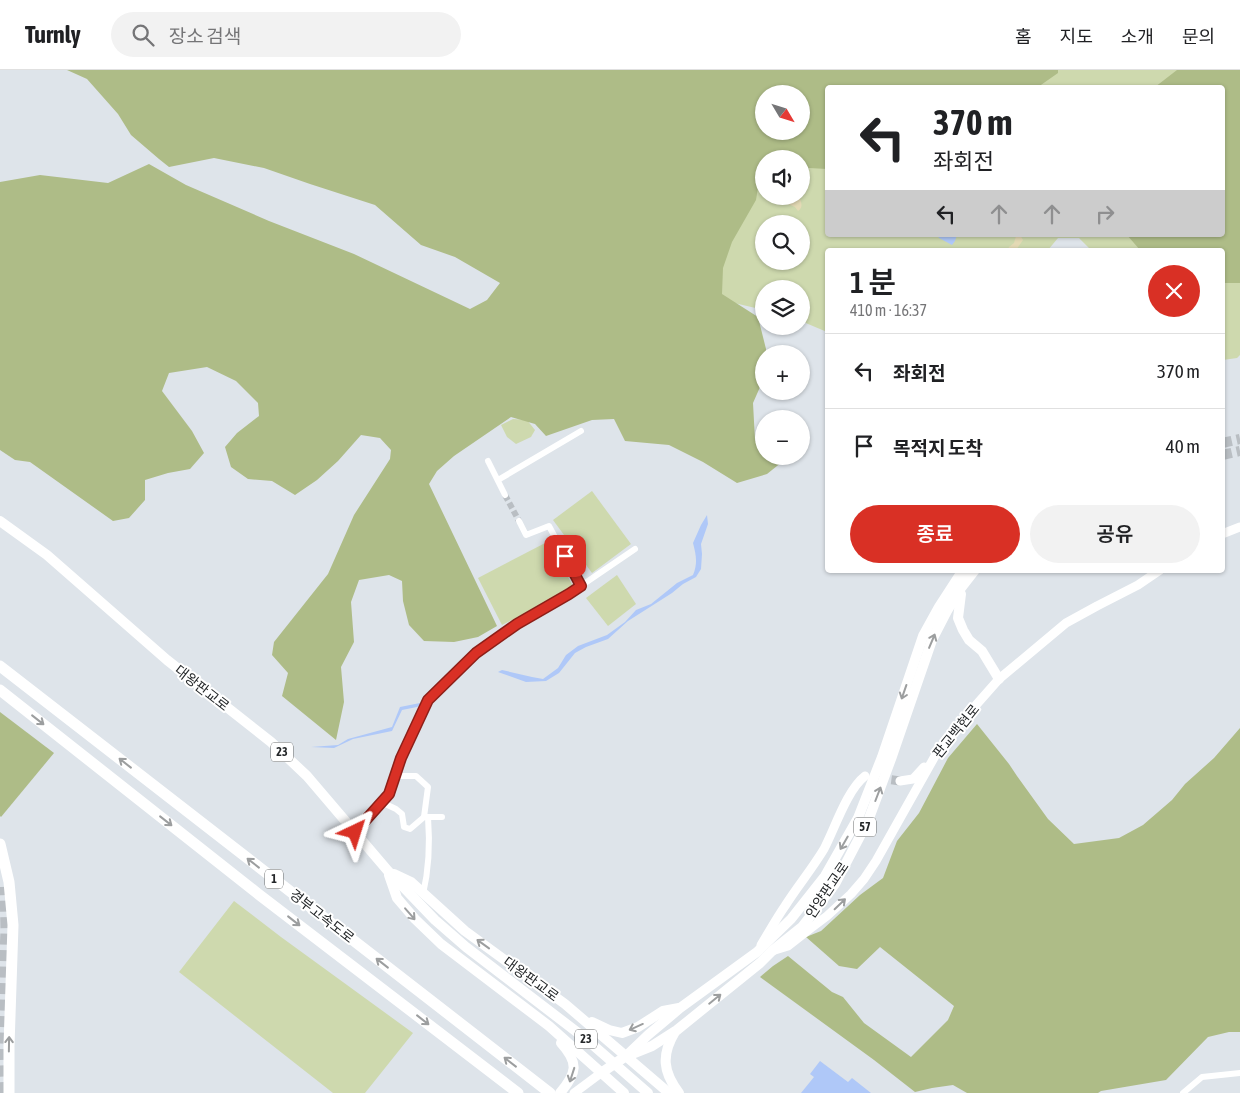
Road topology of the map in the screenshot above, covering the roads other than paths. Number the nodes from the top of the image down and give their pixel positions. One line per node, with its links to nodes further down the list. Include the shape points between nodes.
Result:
1 (582, 431): 3 (street)
2 (488, 460): 3 (street)
3 (498, 480): 4 (street)
4 (506, 495)
5 (519, 521): 13 (street, via 526,535 549,526)
6 (0, 522): 25 (main road, 대왕판교로 / 23, via 47,555 167,660 271,742)
7 (1240, 527): 8 (street)
8 (1225, 533)
9 (635, 548): 13 (street)
10 (960, 573): 30 (main road, 안양판교로 / 57, one-way to 30, via 923,636 858,818 825,876 791,919)
11 (973, 573): 14 (main road, 안양판교로 / 57)
12 (1156, 573): 16 (street, 판교백현로, via 1066,623)
13 (581, 586): 19 (street, via 476,653 428,700)
14 (961, 588): 16 (main road, via 958,618); 29 (main road, 안양판교로 / 57, one-way to 14, via 802,927 835,884 868,821 932,640)
15 (0, 666): 40 (highway, 경부고속도로 / 1, one-way to 15)
16 (999, 680): 18 (street, 판교백현로)
17 (0, 690): 39 (highway, 경부고속도로 / 1, one-way to 39)
18 (934, 756): 21 (street, 판교백현로); 21 (street, via 914,779 900,782 909,788)
19 (395, 776): 22 (street, via 389,794); 23 (street, via 416,776 428,787)
20 (865, 776): 30 (street, via 849,797 824,848)
21 (912, 797): 29 (street, 판교백현로, one-way to 21, via 788,946 851,894 876,861)
22 (381, 802): 23 (street, via 402,814 404,827 410,829); 25 (street)
23 (426, 817): 24 (street); 28 (street, via 428,875)
24 (442, 817)
25 (355, 832): 27 (main road, 대왕판교로 / 23)
26 (0, 844): 38 (highway, one-way to 26, via 13,925 9,882)
27 (388, 871): 28 (main road, 대왕판교로, via 411,882); 33 (main road, 대왕판교로, one-way to 33, via 397,898 415,919 441,944); 43 (main road, 대왕판교로 / 23, via 449,933 586,1039)
28 (423, 894): 31 (main road, 대왕판교로, one-way to 28, via 465,931)
29 (772, 951): 34 (main road, 안양판교로 / 57, one-way to 29)
30 (757, 952): 32 (main road, 안양판교로 / 57)
31 (565, 1004): 32 (main road, one-way to 31, via 663,1011 622,1033 594,1023); 35 (main road, 대왕판교로 / 23)
32 (680, 1008): 35 (main road, 안양판교로 / 57)
33 (549, 1026): 36 (main road, 대왕판교로); 40 (main road, one-way to 40, via 574,1061 570,1081)
34 (677, 1030): 35 (main road, 안양판교로 / 57, via 652,1046); 45 (main road, 57, via 666,1055 666,1069)
35 (626, 1056): 36 (main road, 안양판교로 / 57); 44 (main road, 대왕판교로)
36 (601, 1073): 41 (street); 42 (main road, 대왕판교로)
37 (1240, 1073): 46 (street, via 1202,1077)
38 (9, 1093)
39 (518, 1093)
40 (553, 1093)
41 (574, 1093)
42 (624, 1093)
43 (648, 1093)
44 (669, 1093)
45 (679, 1093)
46 (1183, 1093)

